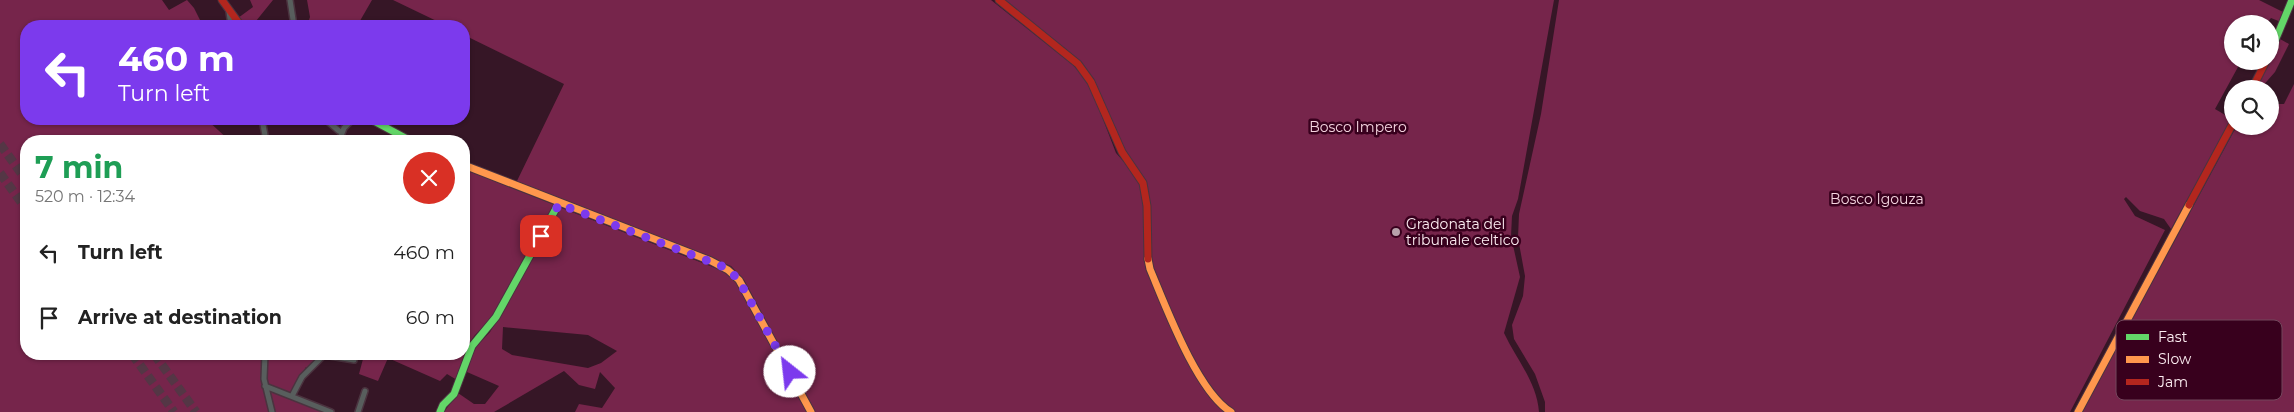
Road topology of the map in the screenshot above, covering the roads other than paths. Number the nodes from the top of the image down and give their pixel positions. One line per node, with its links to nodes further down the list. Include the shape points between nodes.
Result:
1 (222, 0): 5 (main road)
2 (290, 0): 8 (street)
3 (999, 0): 31 (main road, via 1078,64 1091,82 1122,152 1143,182 1147,206 1146,253 1150,269 1205,386)
4 (2292, 0): 9 (main road)
5 (229, 11): 6 (street); 7 (main road)
6 (230, 20)
7 (236, 20)
8 (293, 20)
9 (2279, 33)
10 (332, 125): 12 (street)
11 (381, 125): 13 (main road)
12 (339, 131)
13 (401, 135)
14 (2227, 135): 17 (main road)
15 (470, 167): 16 (main road)
16 (559, 204): 19 (main road, via 496,317); 30 (main road, via 728,270 745,291)
17 (2127, 320)
18 (2116, 341): 32 (main road)
19 (470, 351)
20 (265, 360): 23 (street)
21 (319, 360): 25 (street, via 302,377)
22 (467, 360): 29 (main road, via 454,394)
23 (265, 386): 25 (street); 26 (street)
24 (366, 391): 28 (street)
25 (292, 396): 27 (street)
26 (272, 412)
27 (331, 412)
28 (358, 412)
29 (440, 412)
30 (811, 412)
31 (1231, 412)
32 (2078, 412)

